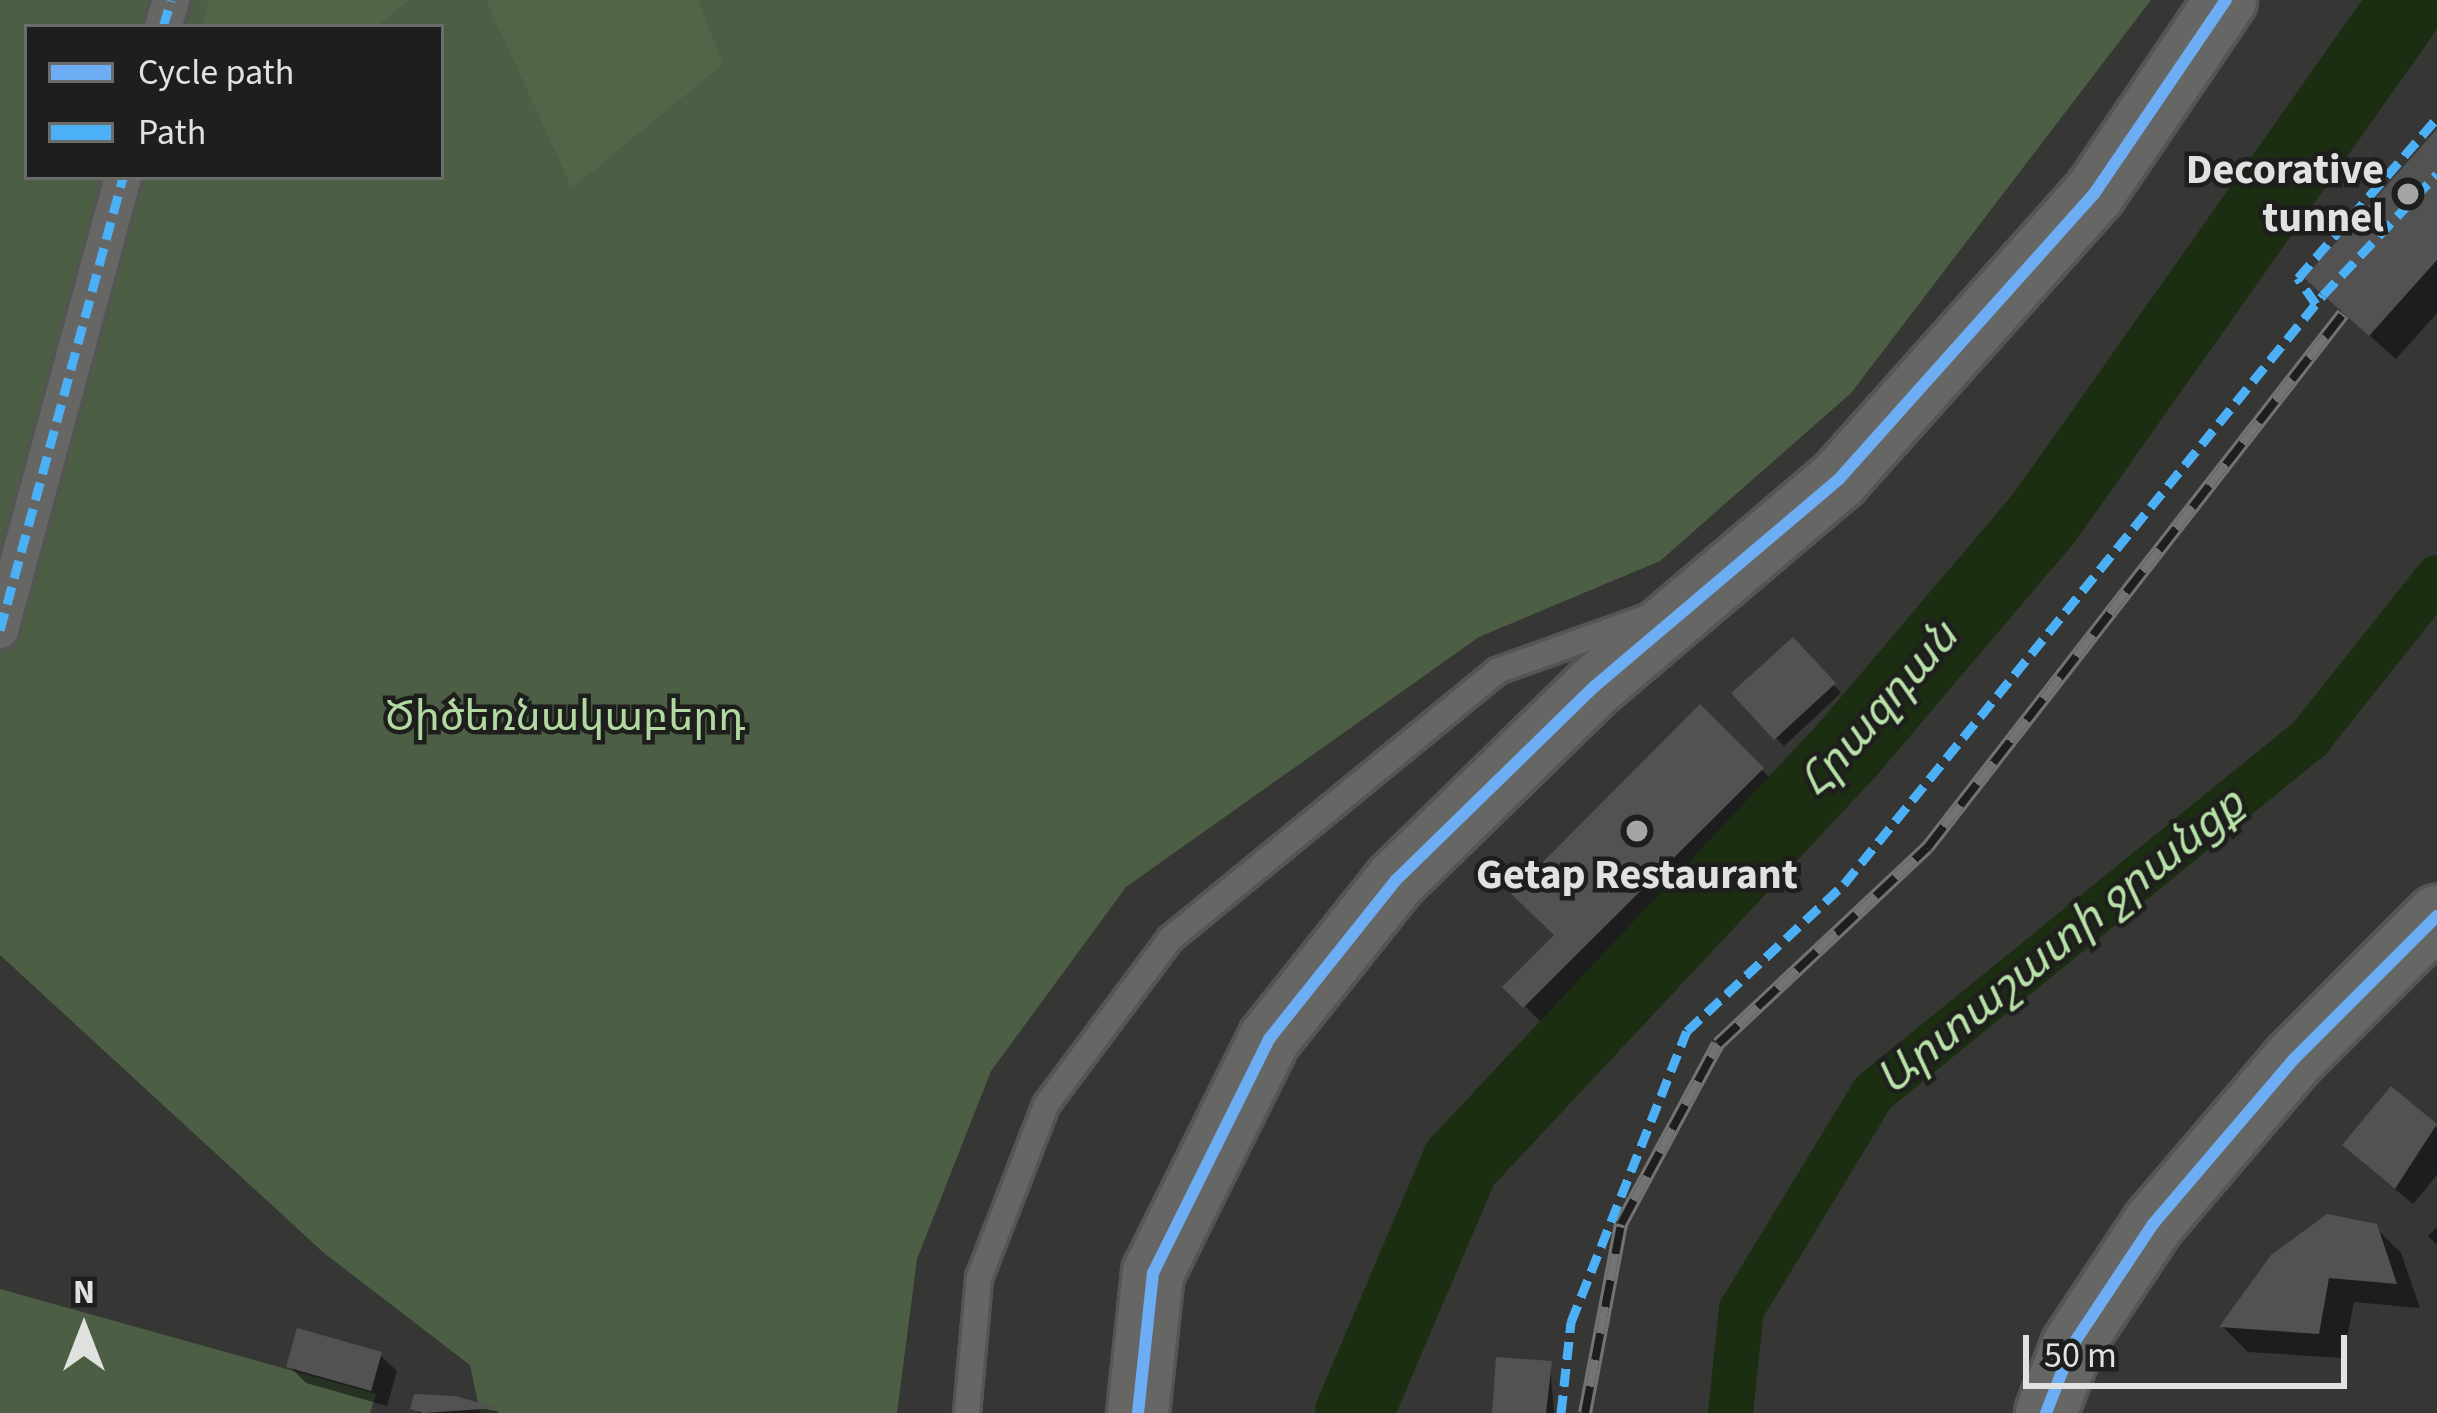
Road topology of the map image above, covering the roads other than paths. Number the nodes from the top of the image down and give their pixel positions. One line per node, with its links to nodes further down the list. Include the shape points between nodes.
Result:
1 (2226, 0): 3 (street, via 2078,212 1840,479)
2 (122, 180): 4 (street)
3 (1689, 602): 6 (lane, via 1498,671 1170,939 1046,1105 979,1278); 7 (street, via 1395,881 1269,1039 1153,1273)
4 (0, 630)
5 (2437, 916): 8 (street, via 2153,1224 2072,1346)
6 (968, 1413)
7 (1138, 1413)
8 (2046, 1413)

